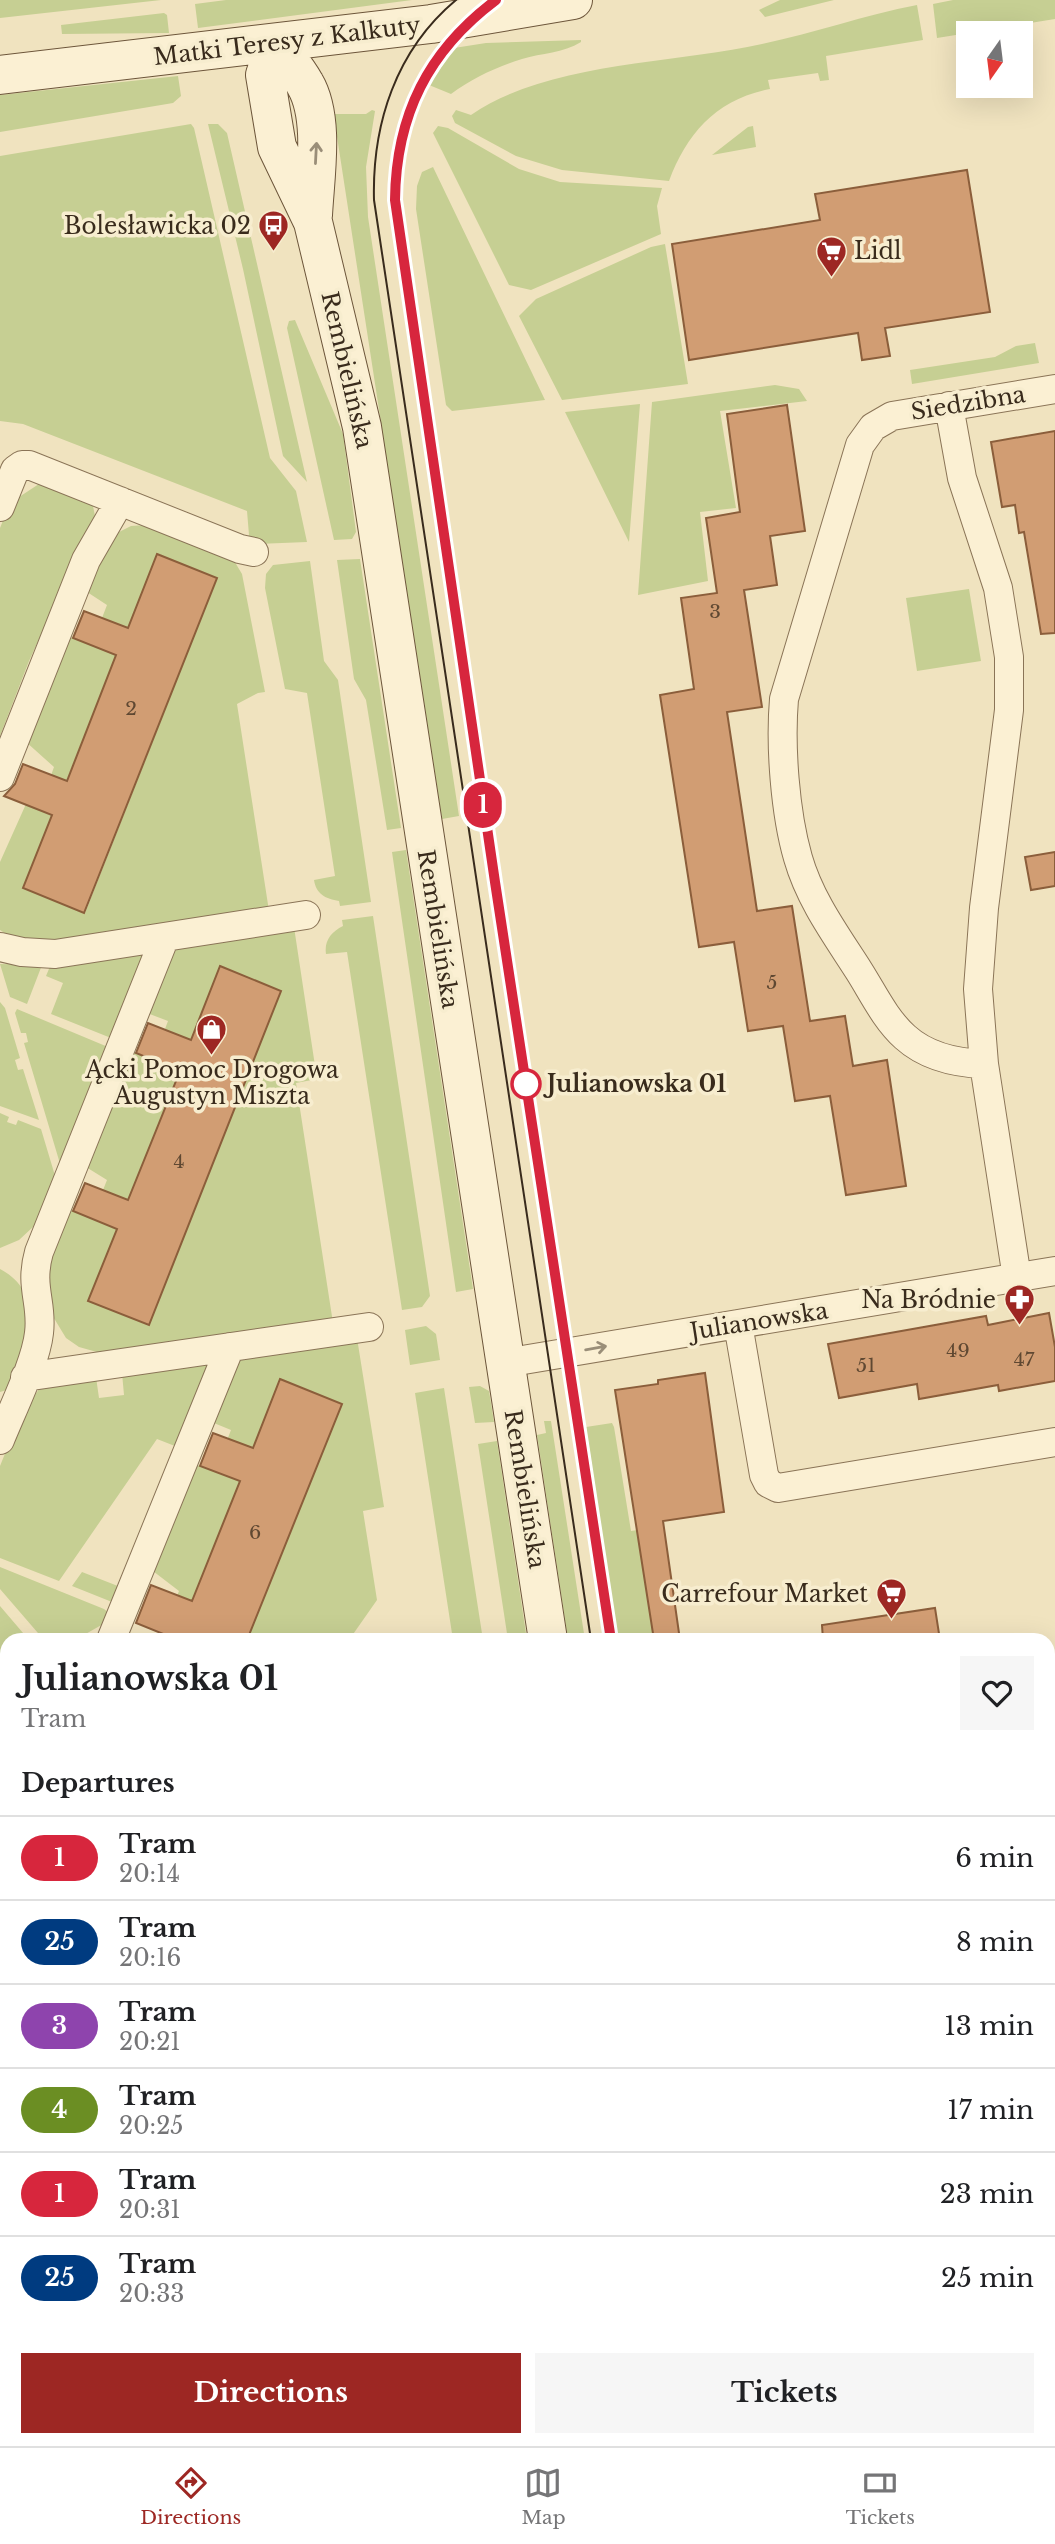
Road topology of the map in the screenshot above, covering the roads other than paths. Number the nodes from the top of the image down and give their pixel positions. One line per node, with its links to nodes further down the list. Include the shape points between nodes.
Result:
1 (573, 0): 2 (street, Matki Teresy z Kalkuty)
2 (276, 43): 3 (street, Matki Teresy z Kalkuty); 19 (street, Rembielińska, via 313,103 317,130 313,222 362,427)
3 (0, 75)
4 (1055, 389): 5 (street, Siedzibna)
5 (949, 406): 13 (street, via 968,501 998,588 1009,657 1007,722 979,952); 13 (street, Siedzibna, via 903,413 882,421 866,436 856,456 784,699 781,736 793,834 808,888 906,1037 926,1051 954,1061)
6 (120, 501): 7 (street, via 25,464 15,470); 8 (street); 9 (street, via 86,560)
7 (0, 508)
8 (254, 552)
9 (0, 777)
10 (306, 915): 11 (street)
11 (165, 937): 12 (street, via 55,954); 20 (street, via 39,1252 34,1286 39,1335)
12 (0, 947)
13 (984, 1064): 15 (street)
14 (1055, 1272): 15 (street, Julianowska)
15 (1017, 1278): 16 (street, Julianowska)
16 (738, 1324): 19 (street, Julianowska, one-way to 16); 22 (street, via 764,1475 774,1487)
17 (369, 1327): 18 (street)
18 (230, 1347): 20 (street); 23 (street)
19 (505, 1363): 24 (street, Rembielińska)
20 (25, 1377): 21 (street)
21 (0, 1440)
22 (1055, 1442)
23 (114, 1633)
24 (547, 1633)

